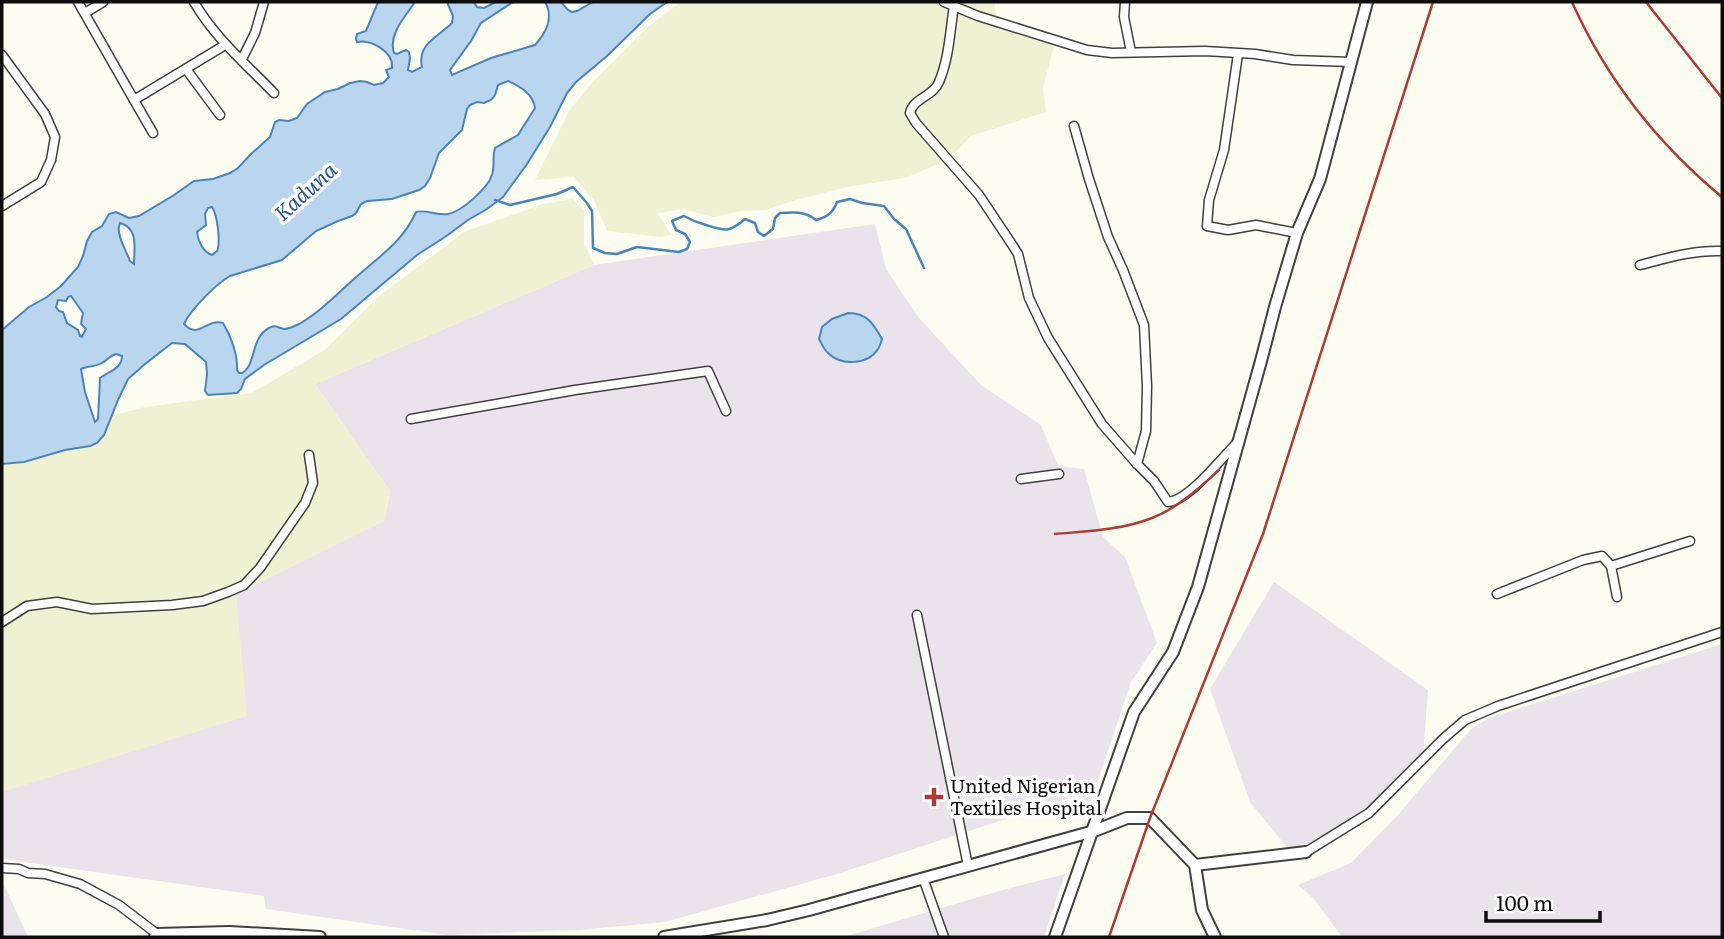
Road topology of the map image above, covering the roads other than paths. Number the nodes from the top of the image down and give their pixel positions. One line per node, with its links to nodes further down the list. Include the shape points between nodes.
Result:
1 (78, 2): 9 (street)
2 (103, 2): 9 (street)
3 (194, 2): 10 (street)
4 (264, 2): 14 (street)
5 (944, 2): 8 (street)
6 (1125, 2): 11 (street)
7 (1367, 2): 15 (street)
8 (954, 6): 11 (street, via 1087,50); 30 (street, via 939,83 909,113 978,195 1013,246 1028,298 1048,338 1102,424)
9 (85, 13): 18 (street)
10 (225, 45): 14 (street); 16 (street)
11 (1130, 52): 12 (street)
12 (1238, 54): 15 (street); 23 (street, via 1207,226 1228,230 1256,225)
13 (2, 55): 22 (street, via 45,114 55,137 41,182)
14 (242, 60): 17 (street)
15 (1351, 62): 23 (street, via 1320,179)
16 (186, 69): 18 (street); 19 (street)
17 (274, 93)
18 (134, 100): 21 (street)
19 (220, 115)
20 (1074, 126): 30 (street, via 1108,237 1144,325 1146,431)
21 (153, 133)
22 (2, 206)
23 (1297, 233): 28 (street)
24 (1722, 251): 25 (street, via 1687,253)
25 (1640, 265)
26 (726, 411): 27 (street, via 708,371)
27 (411, 419)
28 (1238, 442): 30 (street, via 1175,502 1168,502); 40 (street, via 1198,587 1173,652 1134,712)
29 (309, 455): 38 (street, via 313,482 305,503 244,584 203,601 172,605 92,609 57,602 27,606)
30 (1137, 464)
31 (1059, 474): 32 (street)
32 (1021, 479)
33 (1690, 541): 34 (street)
34 (1611, 566): 35 (street, via 1602,556 1583,560); 36 (street)
35 (1497, 594)
36 (1617, 597)
37 (917, 615): 43 (street)
38 (2, 622)
39 (1722, 632): 41 (street, via 1465,719 1369,813)
40 (1094, 831): 42 (street, via 1127,818 1150,818); 43 (street); 50 (street)
41 (1306, 852): 42 (street)
42 (1195, 865): 51 (street, via 1202,910)
43 (968, 866): 45 (street)
44 (2, 868): 46 (street, via 80,884 119,905)
45 (923, 878): 48 (street, via 767,920); 49 (street)
46 (156, 936): 47 (street, via 229,932)
47 (320, 937)
48 (669, 937)
49 (944, 937)
50 (1055, 937)
51 (1214, 937)

